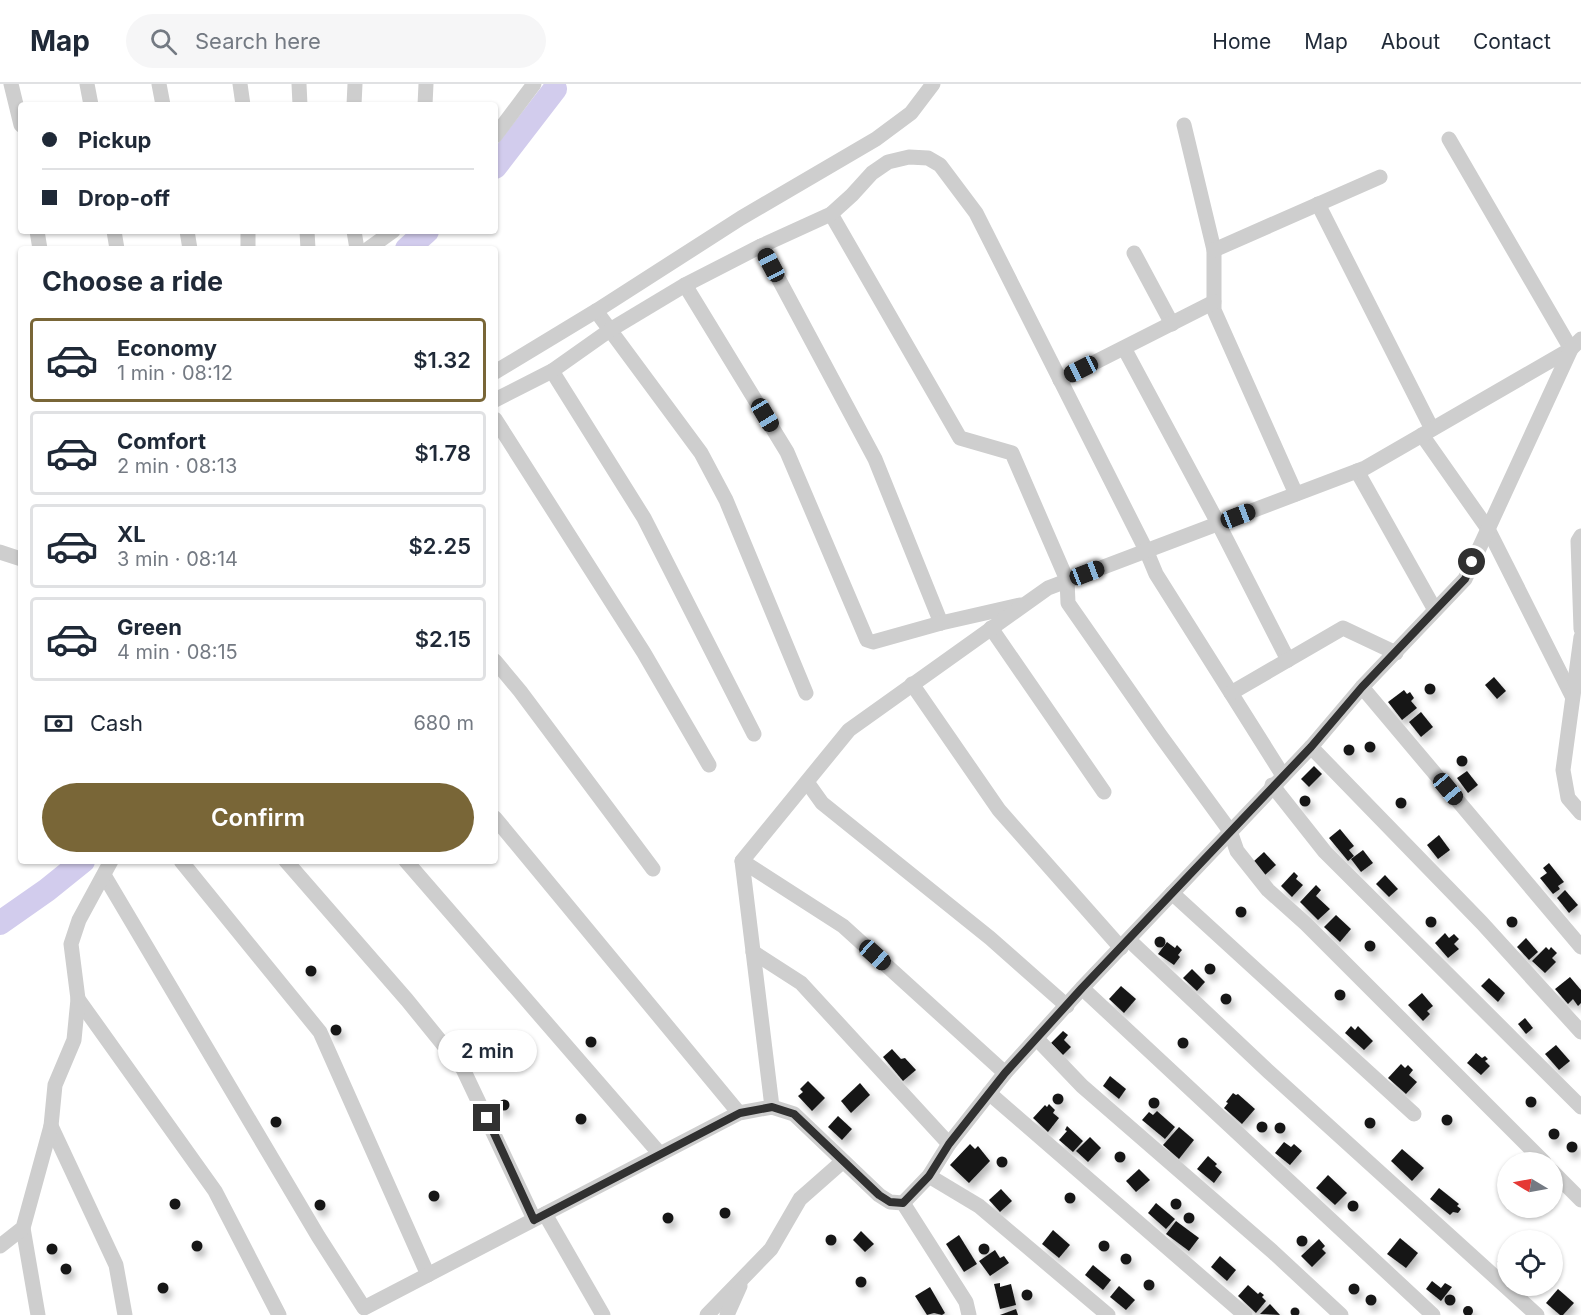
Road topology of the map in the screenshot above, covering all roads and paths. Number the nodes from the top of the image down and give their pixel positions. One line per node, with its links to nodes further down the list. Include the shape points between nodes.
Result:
1 (11, 84): 16 (street)
2 (87, 84): 10 (street)
3 (159, 84): 11 (street)
4 (240, 84): 12 (street)
5 (299, 84): 13 (street)
6 (355, 84): 14 (street)
7 (426, 84): 15 (street)
8 (534, 84): 18 (street)
9 (933, 84): 19 (street, via 911,113)
10 (90, 102)
11 (162, 102)
12 (243, 102)
13 (300, 102)
14 (354, 102)
15 (424, 102)
16 (18, 113)
17 (1184, 125): 28 (street)
18 (498, 132)
19 (876, 139): 21 (street); 32 (street, via 741,218)
20 (1449, 139): 35 (street)
21 (888, 162): 24 (street); 39 (street, via 928,158 940,165 976,213)
22 (1380, 177): 23 (street)
23 (1318, 204): 28 (street); 42 (street)
24 (831, 214): 27 (street); 51 (street, via 960,438 1012,453)
25 (389, 234): 26 (street)
26 (372, 246)
27 (761, 246): 30 (street); 54 (street, via 875,459)
28 (1214, 250): 31 (street)
29 (1134, 253): 33 (street)
30 (685, 285): 34 (street); 54 (street, via 787,452 867,640 873,642)
31 (1214, 302): 33 (street); 44 (street, via 1214,310)
32 (596, 311): 34 (street); 37 (street)
33 (1172, 324): 36 (street)
34 (610, 330): 38 (street); 63 (street, via 706,463 734,519)
35 (1576, 344): 42 (street); 46 (street)
36 (1124, 348): 39 (street); 45 (street)
37 (498, 370)
38 (552, 371): 40 (street); 66 (street, via 644,518)
39 (1060, 380): 48 (street)
40 (498, 398)
41 (498, 423): 68 (street, via 644,653)
42 (1427, 432): 43 (street); 46 (street)
43 (1357, 471): 44 (street); 53 (street)
44 (1296, 494): 45 (street)
45 (1218, 523): 48 (street); 59 (street)
46 (1488, 529): 53 (street, via 1465,579); 65 (street)
47 (1581, 536): 56 (street)
48 (1146, 550): 51 (street); 64 (street, via 1156,574)
49 (0, 552): 50 (street)
50 (18, 558)
51 (1068, 580): 52 (street, via 1048,588); 74 (street, via 1068,603)
52 (1029, 603): 54 (street); 55 (street)
53 (1435, 610): 58 (street)
54 (941, 623)
55 (991, 628): 61 (street); 71 (street)
56 (1581, 629)
57 (1581, 637): 65 (street)
58 (1396, 653): 59 (street, via 1343,628); 62 (street)
59 (1288, 660): 64 (street)
60 (498, 665): 80 (street)
61 (912, 684): 70 (street, via 849,730); 82 (street, via 999,810)
62 (1362, 687): 67 (street); 83 (street)
63 (806, 693)
64 (1231, 693): 69 (street)
65 (1572, 696): 72 (street, via 1563,770 1568,798)
66 (754, 734)
67 (1311, 747): 69 (street); 88 (street, via 1482,923)
68 (709, 765)
69 (1277, 780): 74 (street); 93 (street, via 1325,852)
70 (807, 782): 75 (street); 87 (street, via 822,803 990,938)
71 (1104, 792)
72 (1581, 813)
73 (498, 822): 94 (street)
74 (1230, 831): 81 (street); 98 (street, via 1237,851 1268,890)
75 (742, 861): 84 (street); 90 (street, via 843,926)
76 (183, 864): 109 (street, via 320,1032)
77 (289, 864): 105 (street, via 463,1069)
78 (409, 864): 99 (street)
79 (108, 868): 86 (street, via 79,920 71,944); 109 (street, via 318,1236 364,1308)
80 (653, 869)
81 (1172, 893): 82 (street); 95 (street)
82 (1125, 944): 85 (street); 121 (street)
83 (1581, 947)
84 (753, 952): 92 (street); 97 (street, via 801,983)
85 (1082, 988): 87 (street); 120 (street)
86 (78, 999): 96 (street, via 74,1040 55,1085); 112 (street, via 215,1191)
87 (1067, 1006): 89 (street)
88 (1581, 1032)
89 (1037, 1039): 90 (street); 119 (street, via 1082,1086)
90 (1005, 1073): 91 (street)
91 (989, 1093): 97 (street); 118 (street)
92 (772, 1107): 94 (street); 100 (street, via 794,1114)
93 (1581, 1107)
94 (740, 1113): 99 (street)
95 (1414, 1114)
96 (51, 1126): 106 (street); 111 (street, via 116,1265)
97 (949, 1144): 101 (street)
98 (1534, 1152)
99 (660, 1154): 105 (street)
100 (842, 1161): 104 (street, via 879,1195 890,1202); 108 (street, via 800,1198 771,1249)
101 (929, 1176): 104 (street); 117 (street, via 979,1206)
102 (1563, 1182): 103 (street)
103 (1581, 1200)
104 (903, 1203): 116 (street, via 966,1302)
105 (540, 1217): 109 (street); 113 (street)
106 (23, 1228): 107 (street); 110 (street)
107 (0, 1246)
108 (747, 1273): 114 (street); 115 (street)
109 (428, 1275)
110 (38, 1315)
111 (125, 1315)
112 (279, 1315)
113 (603, 1315)
114 (707, 1315)
115 (727, 1315)
116 (969, 1315)
117 (1108, 1315)
118 (1245, 1315)
119 (1341, 1315)
120 (1434, 1315)
121 (1537, 1315)

